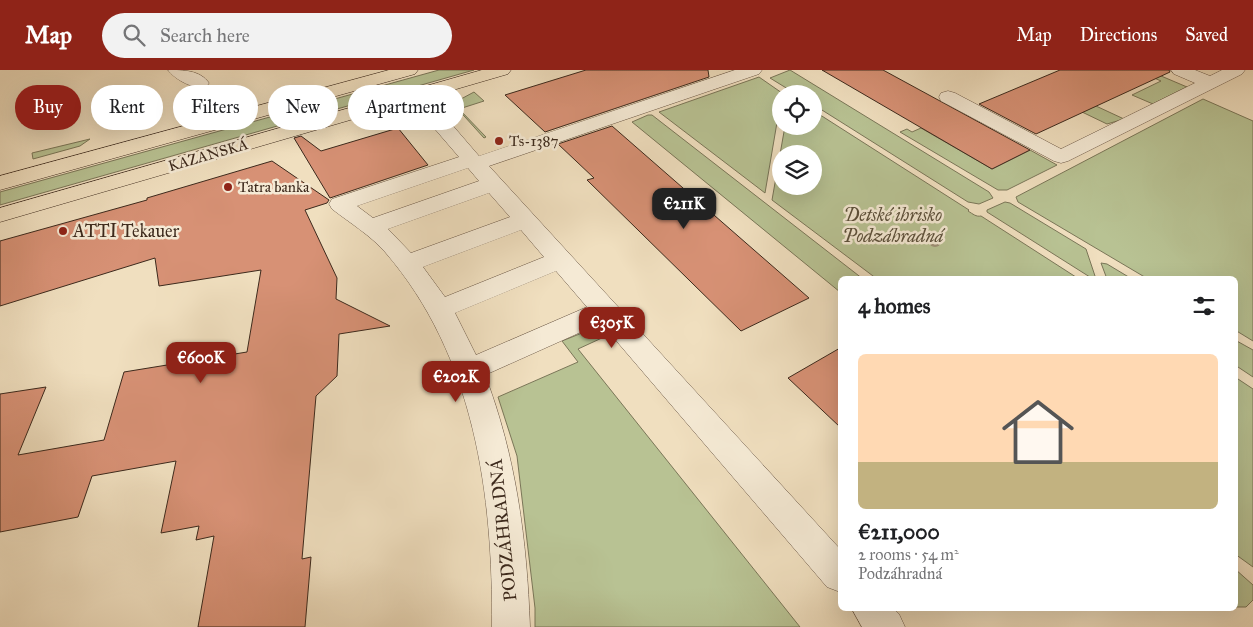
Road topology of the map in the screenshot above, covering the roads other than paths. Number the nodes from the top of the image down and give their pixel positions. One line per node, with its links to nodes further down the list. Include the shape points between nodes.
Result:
1 (177, 70): 7 (street)
2 (502, 70): 6 (main road, KAZANSKÁ)
3 (753, 70): 10 (street, PODZÁHRADNÁ)
4 (1180, 70): 8 (street)
5 (1236, 70): 8 (street)
6 (401, 77): 10 (street); 11 (main road, KAZANSKÁ); 13 (main road, KAZANSKÁ)
7 (200, 83)
8 (1212, 83): 9 (street, via 1061,157)
9 (948, 97)
10 (473, 162): 12 (street); 15 (street, PODZÁHRADNÁ, via 340,204)
11 (0, 182)
12 (493, 184): 14 (street); 15 (street)
13 (0, 215)
14 (525, 220): 16 (street); 17 (street)
15 (370, 227): 17 (street, PODZÁHRADNÁ)
16 (561, 260): 18 (street); 19 (street)
17 (408, 263): 18 (street, PODZÁHRADNÁ)
18 (440, 309): 20 (street, PODZÁHRADNÁ)
19 (606, 310): 20 (street); 21 (street)
20 (469, 370): 23 (street, PODZÁHRADNÁ, via 495,450 503,499)
21 (838, 573)
22 (872, 611): 24 (street)
23 (510, 627)
24 (886, 627)

